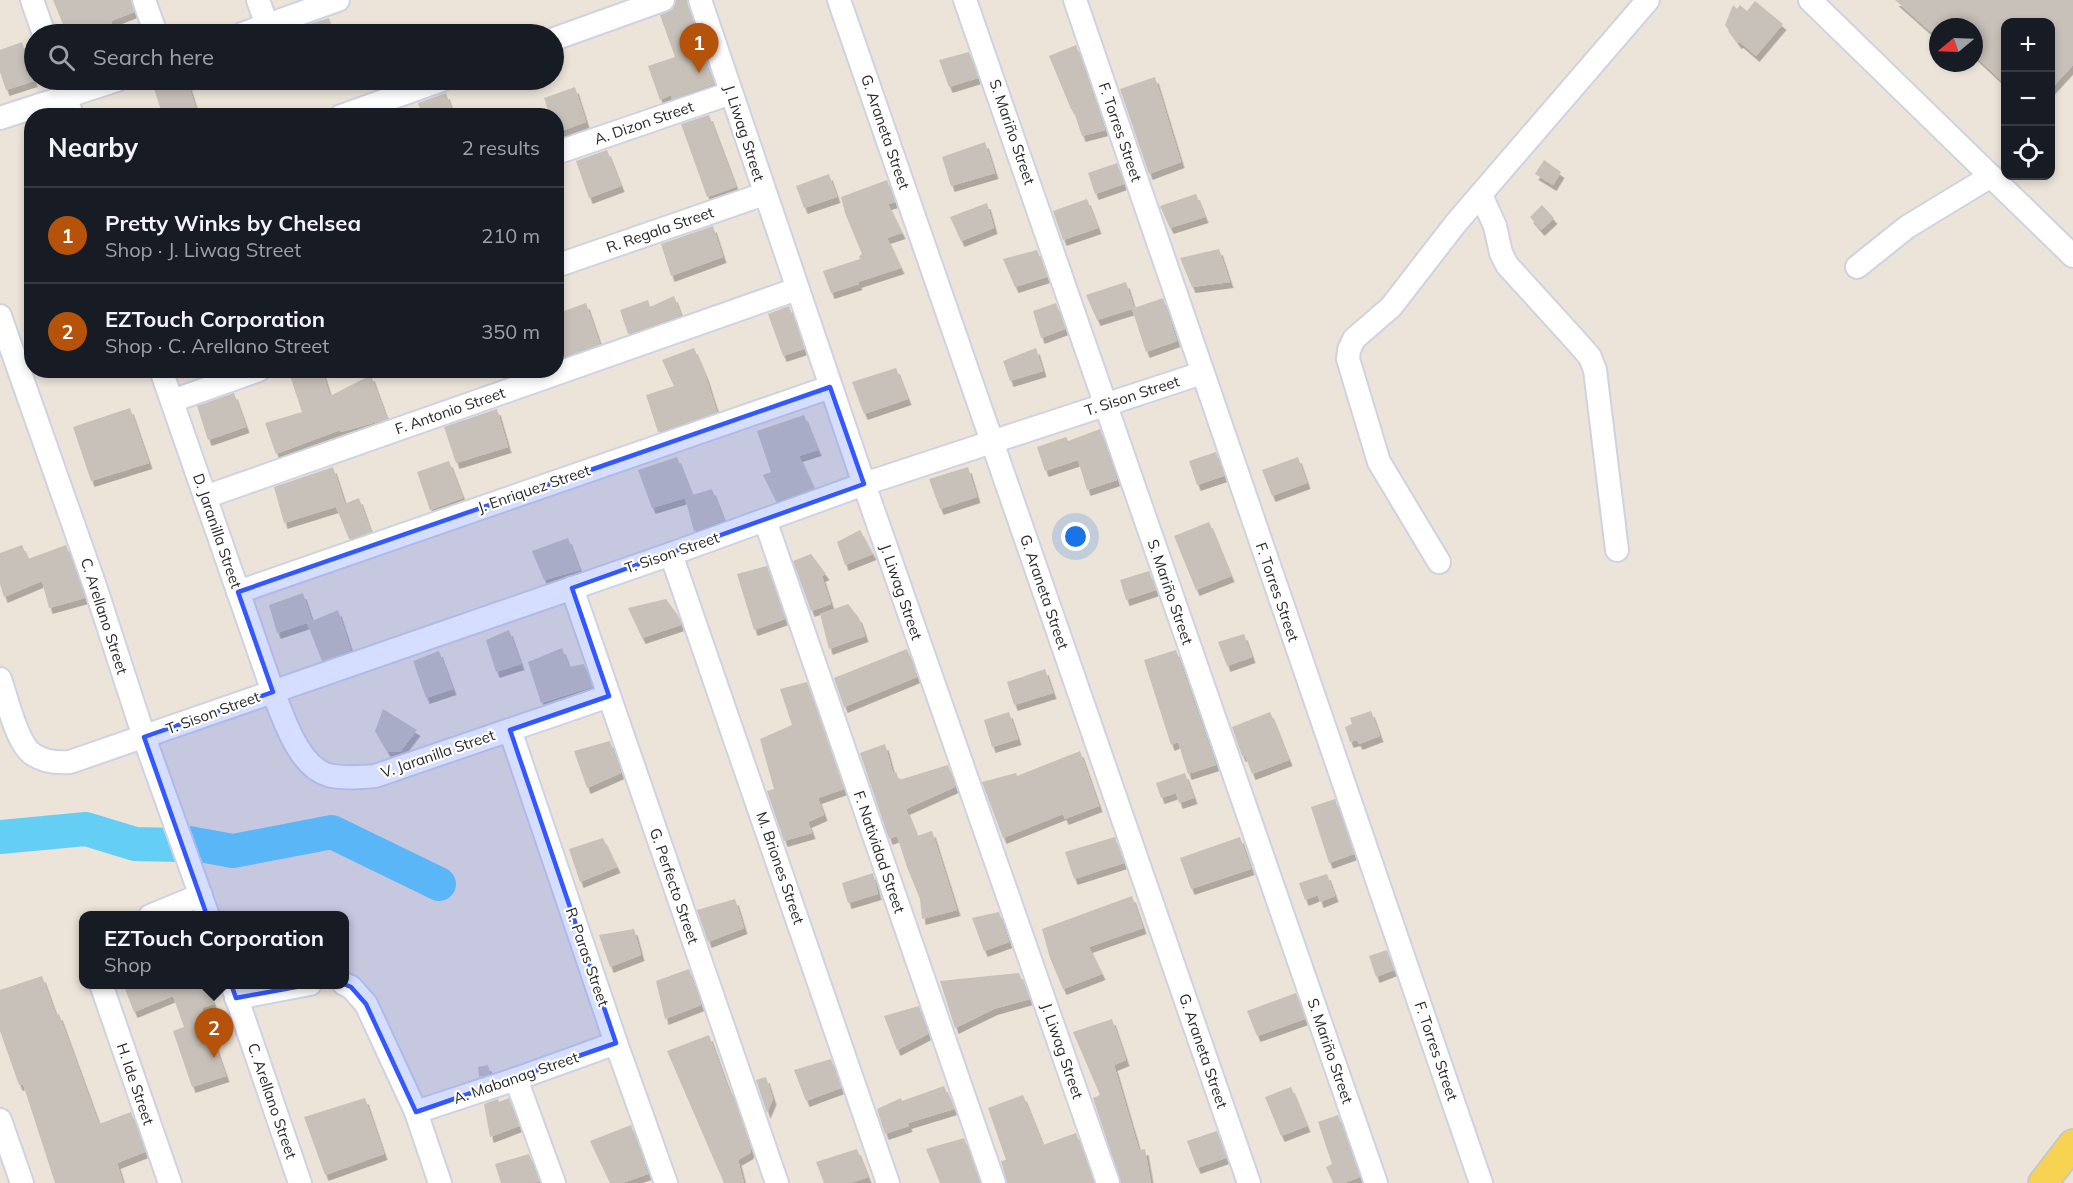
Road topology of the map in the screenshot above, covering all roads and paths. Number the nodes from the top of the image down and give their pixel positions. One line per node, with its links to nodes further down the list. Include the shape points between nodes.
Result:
1 (32, 0): 12 (street)
2 (144, 0): 13 (street)
3 (258, 0): 14 (street)
4 (338, 0): 15 (street)
5 (663, 0): 16 (street)
6 (700, 0): 19 (street, J. Liwag Street)
7 (839, 0): 42 (street, G. Araneta Street)
8 (965, 0): 41 (street, S. Mariño Street)
9 (1075, 0): 35 (street, F. Torres Street)
10 (1648, 0): 28 (street)
11 (1810, 0): 26 (street)
12 (40, 24)
13 (152, 24)
14 (267, 24)
15 (270, 24)
16 (564, 35)
17 (87, 90): 20 (street)
18 (414, 90): 22 (street)
19 (731, 93): 25 (street, A. Dizon Street); 27 (street, J. Liwag Street)
20 (66, 97): 21 (street)
21 (31, 108)
22 (363, 108)
23 (24, 110): 24 (street)
24 (0, 118)
25 (564, 150)
26 (1991, 176): 29 (street); 31 (street, via 1907,227)
27 (764, 194): 30 (street, R. Regala Street); 32 (street, J. Liwag Street)
28 (1481, 195): 46 (street, via 1507,265 1590,357 1595,370); 48 (street, via 1391,307 1354,339 1349,350 1348,359 1379,462)
29 (2073, 256)
30 (564, 263)
31 (1857, 267)
32 (797, 289): 34 (street, F. Antonio Street); 39 (street, J. Liwag Street)
33 (0, 316): 55 (street, C. Arellano Street)
34 (564, 371)
35 (1202, 373): 41 (street, T. Sison Street); 79 (street, F. Torres Street)
36 (164, 378): 40 (street, D. Jaranilla Street)
37 (237, 378): 40 (street)
38 (544, 378): 44 (street, F. Antonio Street)
39 (830, 387): 43 (street, J. Liwag Street); 50 (street, J. Enriquez Street)
40 (172, 401): 44 (street, D. Jaranilla Street)
41 (1105, 405): 42 (street, T. Sison Street); 78 (street, S. Mariño Street)
42 (991, 441): 43 (street, T. Sison Street); 77 (street, G. Araneta Street)
43 (864, 484): 45 (street, T. Sison Street); 76 (street, J. Liwag Street)
44 (205, 497): 50 (street, D. Jaranilla Street)
45 (765, 520): 47 (street, T. Sison Street); 75 (street, F. Natividad Street)
46 (1617, 550)
47 (671, 554): 49 (street, T. Sison Street); 74 (street, M. Briones Street)
48 (1439, 562)
49 (572, 588): 52 (street, T. Sison Street); 53 (street, G. Perfecto Street)
50 (238, 592): 52 (street, D. Jaranilla Street)
51 (0, 679): 55 (street, T. Sison Street, via 21,740 32,754 53,763 70,762)
52 (273, 692): 54 (street, V. Jaranilla Street, via 292,739 306,760 326,774 375,776); 55 (street, T. Sison Street)
53 (609, 696): 54 (street, V. Jaranilla Street); 73 (street, G. Perfecto Street)
54 (510, 730): 62 (street, R. Paras Street)
55 (144, 737): 56 (street, C. Arellano Street)
56 (204, 905): 57 (street)
57 (172, 911)
58 (349, 986): 64 (street, via 366,1004)
59 (102, 989): 68 (street, H. Ide Street)
60 (256, 989): 61 (street)
61 (234, 991): 69 (street, C. Arellano Street)
62 (616, 1043): 63 (street, A. Mabanag Street); 72 (street, R. Paras Street)
63 (516, 1079): 64 (street, A. Mabanag Street); 71 (street)
64 (416, 1112): 70 (street)
65 (0, 1120): 67 (street)
66 (2073, 1144): 80 (main road)
67 (22, 1183)
68 (170, 1183)
69 (300, 1183)
70 (440, 1183)
71 (554, 1183)
72 (666, 1183)
73 (777, 1183)
74 (888, 1183)
75 (994, 1183)
76 (1108, 1183)
77 (1249, 1183)
78 (1376, 1183)
79 (1481, 1183)
80 (2043, 1183)

